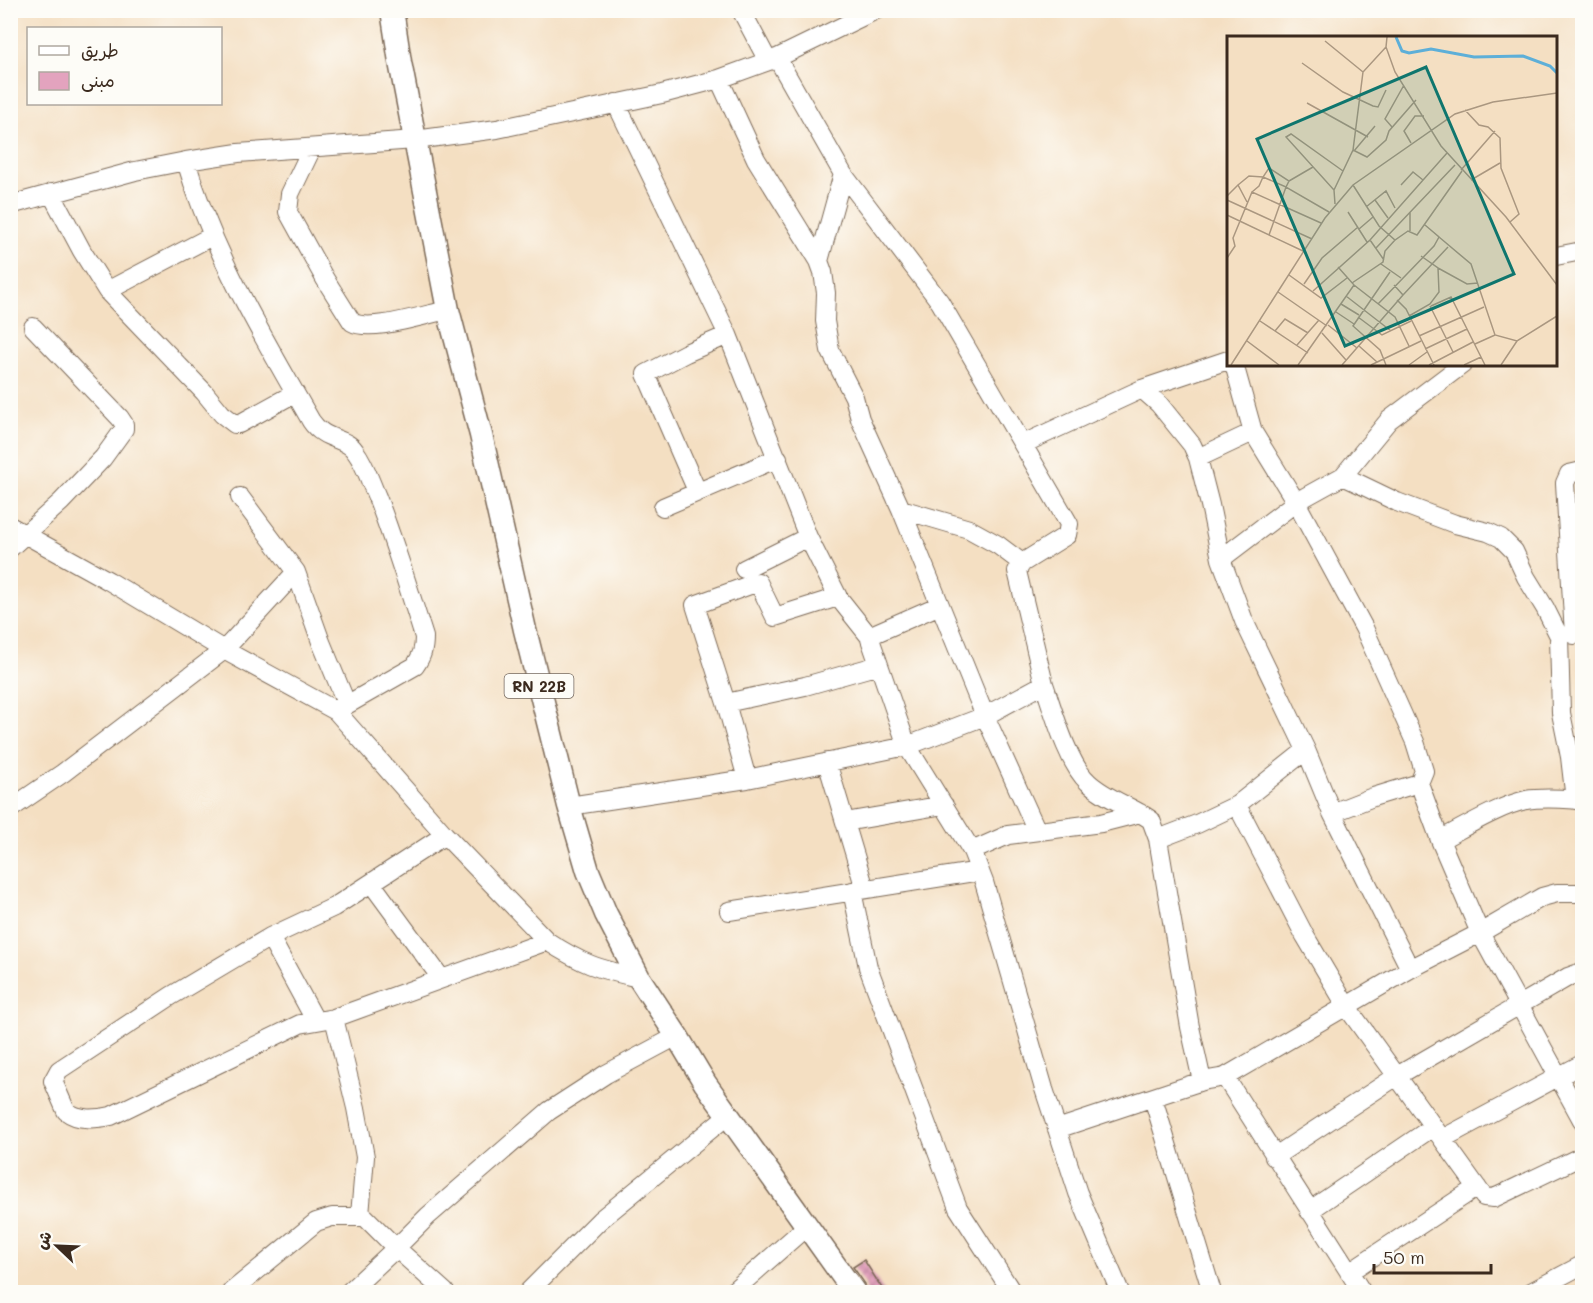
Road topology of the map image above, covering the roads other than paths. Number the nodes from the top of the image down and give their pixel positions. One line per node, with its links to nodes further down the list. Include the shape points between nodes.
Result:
1 (392, 10): 8 (main road, RN 22B)
2 (741, 10): 5 (street)
3 (876, 10): 4 (street)
4 (858, 14): 5 (street)
5 (773, 60): 6 (street); 11 (street)
6 (719, 79): 7 (street); 17 (street, via 756,159)
7 (616, 103): 8 (street, via 508,127); 21 (street)
8 (415, 140): 9 (street); 19 (main road, RN 22B)
9 (312, 148): 10 (street); 19 (street, via 290,194 288,212 352,322 366,326 384,324)
10 (186, 160): 12 (street); 14 (street)
11 (843, 174): 17 (street); 28 (street, via 940,302)
12 (51, 193): 13 (street); 18 (street)
13 (10, 205)
14 (212, 236): 18 (street); 26 (street)
15 (1582, 251): 16 (street)
16 (1557, 256)
17 (819, 261): 37 (street, via 826,293 830,350)
18 (107, 291): 26 (street, via 222,414 235,423)
19 (448, 310): 63 (main road, RN 22B)
20 (33, 327): 38 (street, via 120,418 124,429 103,458 61,502)
21 (728, 335): 29 (street); 33 (street, via 646,374)
22 (1227, 360): 25 (street)
23 (1235, 366): 27 (street)
24 (1460, 366): 32 (street, via 1389,420)
25 (1142, 389): 28 (street); 30 (street, via 1175,423)
26 (295, 393): 53 (street, via 315,428 354,448 362,462 388,526 424,637 424,648 415,666)
27 (1253, 432): 30 (street); 35 (street)
28 (1023, 444): 42 (street, via 1070,528 1067,535)
29 (777, 458): 33 (street); 39 (street)
30 (1198, 458): 41 (street)
31 (1582, 471): 47 (street, via 1569,474 1565,483)
32 (1343, 476): 35 (street); 47 (street, via 1397,502 1501,538 1514,551 1545,608)
33 (697, 491): 36 (street)
34 (240, 497): 44 (street)
35 (1296, 502): 41 (street); 59 (street, via 1394,693 1424,771)
36 (663, 507)
37 (901, 509): 42 (street, via 969,529); 46 (street)
38 (18, 531): 40 (street); 49 (street)
39 (808, 537): 43 (street); 45 (street)
40 (10, 548)
41 (1221, 559): 56 (street, via 1244,621)
42 (1022, 563): 51 (street, via 1017,574)
43 (744, 569)
44 (296, 572): 49 (street); 53 (street)
45 (838, 597): 48 (street); 52 (street, via 775,617 758,582 695,606)
46 (940, 605): 48 (street); 54 (street)
47 (1572, 635): 60 (street, via 1561,713)
48 (868, 636): 50 (street)
49 (224, 650): 53 (street); 64 (street, via 119,732)
50 (879, 665): 52 (street); 55 (street)
51 (1044, 684): 54 (street); 65 (street, via 1078,770 1089,783)
52 (726, 703): 58 (street)
53 (341, 708): 69 (street)
54 (985, 716): 55 (street); 68 (street)
55 (907, 746): 57 (street); 61 (street)
56 (1306, 750): 62 (street); 66 (street)
57 (827, 762): 58 (street); 67 (street)
58 (747, 779): 63 (street)
59 (1419, 783): 66 (street); 71 (street)
60 (1579, 800): 71 (street, via 1524,801)
61 (944, 805): 67 (street); 72 (street)
62 (1237, 805): 70 (street); 86 (street, via 1300,927)
63 (568, 806): 84 (main road, RN 22B, via 592,882)
64 (10, 809)
65 (1140, 813): 68 (street, via 1101,823); 70 (street, via 1151,820)
66 (1332, 813): 81 (street)
67 (845, 822): 75 (street)
68 (1037, 831): 72 (street, via 1008,835)
69 (445, 835): 74 (street); 80 (street)
70 (1158, 839): 94 (street)
71 (1440, 840): 78 (street)
72 (972, 851): 73 (street)
73 (980, 871): 75 (street); 98 (street)
74 (372, 884): 79 (street); 83 (street)
75 (859, 890): 77 (street); 115 (street, via 868,967 958,1208)
76 (1582, 892): 78 (street, via 1542,897)
77 (729, 911)
78 (1480, 933): 81 (street); 85 (street)
79 (270, 937): 88 (street); 88 (street, via 59,1070 52,1081 66,1111 81,1118 111,1116)
80 (547, 941): 83 (street); 84 (street, via 586,965)
81 (1410, 969): 86 (street)
82 (1582, 972): 85 (street)
83 (441, 978): 87 (street)
84 (639, 978): 89 (main road, RN 22B)
85 (1520, 1006): 91 (street); 93 (street)
86 (1347, 1007): 91 (street); 92 (street)
87 (334, 1018): 88 (street); 104 (street, via 365,1157)
88 (315, 1020)
89 (677, 1036): 96 (main road, RN 22B); 106 (street, via 606,1074 549,1111)
90 (1582, 1064): 93 (street)
91 (1397, 1076): 99 (street); 101 (street)
92 (1225, 1077): 94 (street); 101 (street)
93 (1560, 1077): 97 (street); 99 (street)
94 (1202, 1081): 95 (street)
95 (1153, 1098): 98 (street); 117 (street)
96 (727, 1116): 105 (main road, RN 22B); 112 (street, via 600,1220)
97 (1582, 1120)
98 (1057, 1129): 116 (street, via 1078,1193)
99 (1437, 1133): 102 (street); 103 (street)
100 (1582, 1156): 102 (street, via 1494,1198 1484,1197)
101 (1274, 1157): 103 (street)
102 (1477, 1187): 108 (street)
103 (1309, 1211): 108 (street)
104 (360, 1215): 106 (street, via 369,1219); 109 (street, via 316,1222)
105 (807, 1226): 113 (street); 114 (main road, RN 22B)
106 (396, 1248): 110 (street); 111 (street)
107 (1582, 1265): 119 (street)
108 (1349, 1272): 118 (street)
109 (231, 1293)
110 (349, 1293)
111 (445, 1293)
112 (528, 1293)
113 (732, 1293)
114 (854, 1293)
115 (1012, 1293)
116 (1120, 1293)
117 (1212, 1293)
118 (1362, 1293)
119 (1531, 1293)

